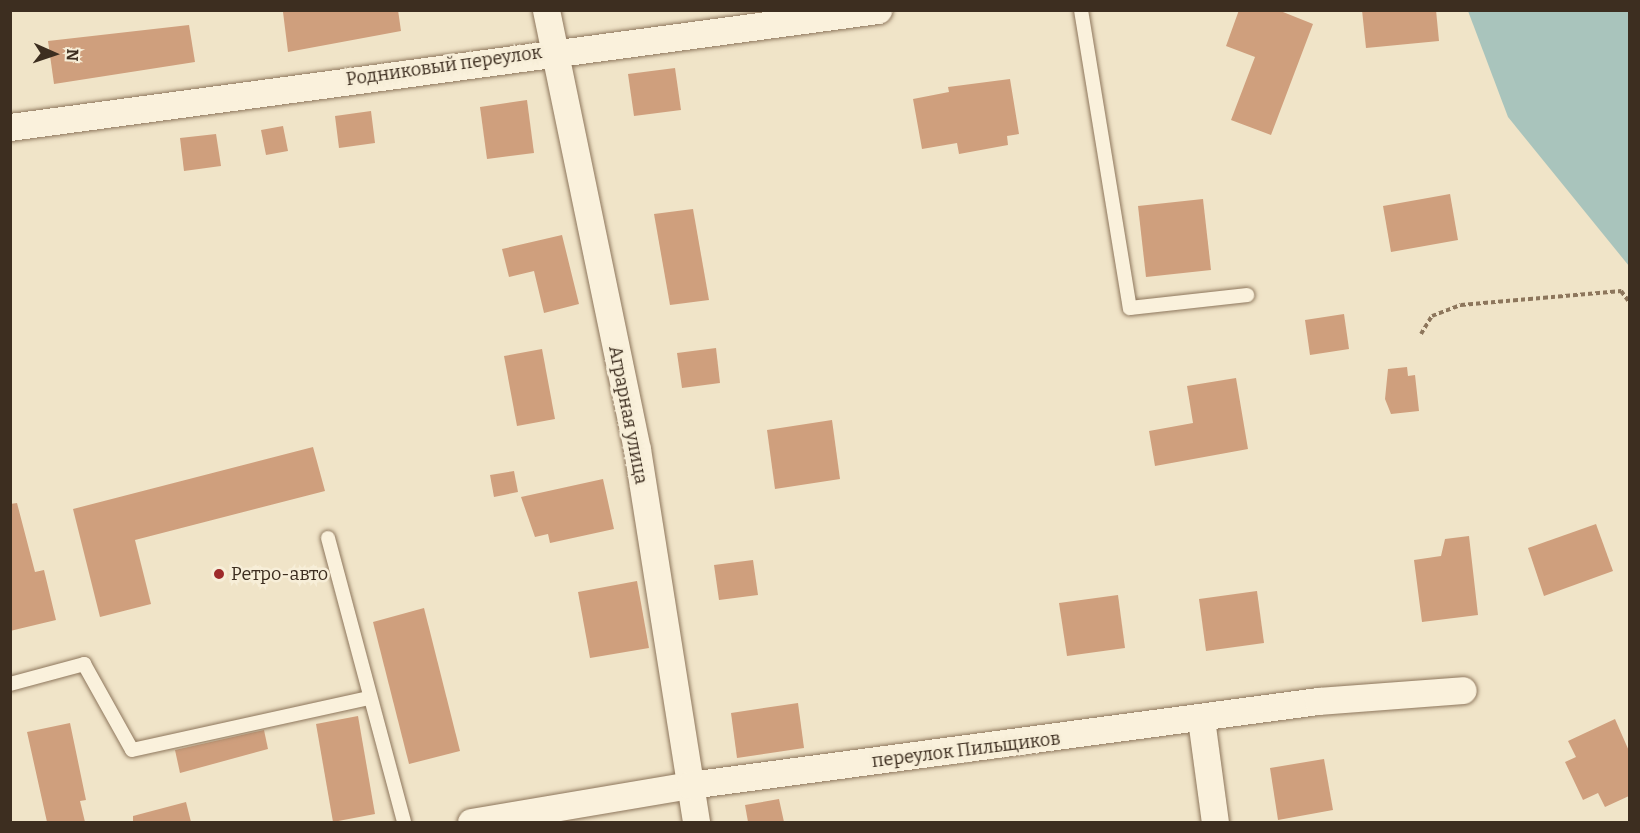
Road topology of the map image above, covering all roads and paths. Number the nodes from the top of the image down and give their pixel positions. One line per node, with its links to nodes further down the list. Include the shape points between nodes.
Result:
1 (546, 10): 4 (street, Аграрная улица)
2 (878, 10): 4 (street, Родниковый переулок)
3 (1081, 10): 6 (lane, via 1130,308)
4 (554, 50): 5 (street, Родниковый переулок); 14 (street, Аграрная улица, via 637,449)
5 (10, 127)
6 (1248, 295)
7 (1629, 303): 8 (path, via 1621,291 1461,305 1432,316)
8 (1421, 334)
9 (328, 538): 12 (lane)
10 (10, 684): 12 (lane, via 84,664 132,750)
11 (1463, 690): 13 (street, переулок Пильщиков, via 1318,701)
12 (369, 698): 15 (lane)
13 (1201, 720): 14 (street, переулок Пильщиков); 18 (street)
14 (690, 785): 16 (street, переулок Пильщиков); 17 (street, Аграрная улица)
15 (404, 822)
16 (471, 822)
17 (696, 822)
18 (1215, 822)

